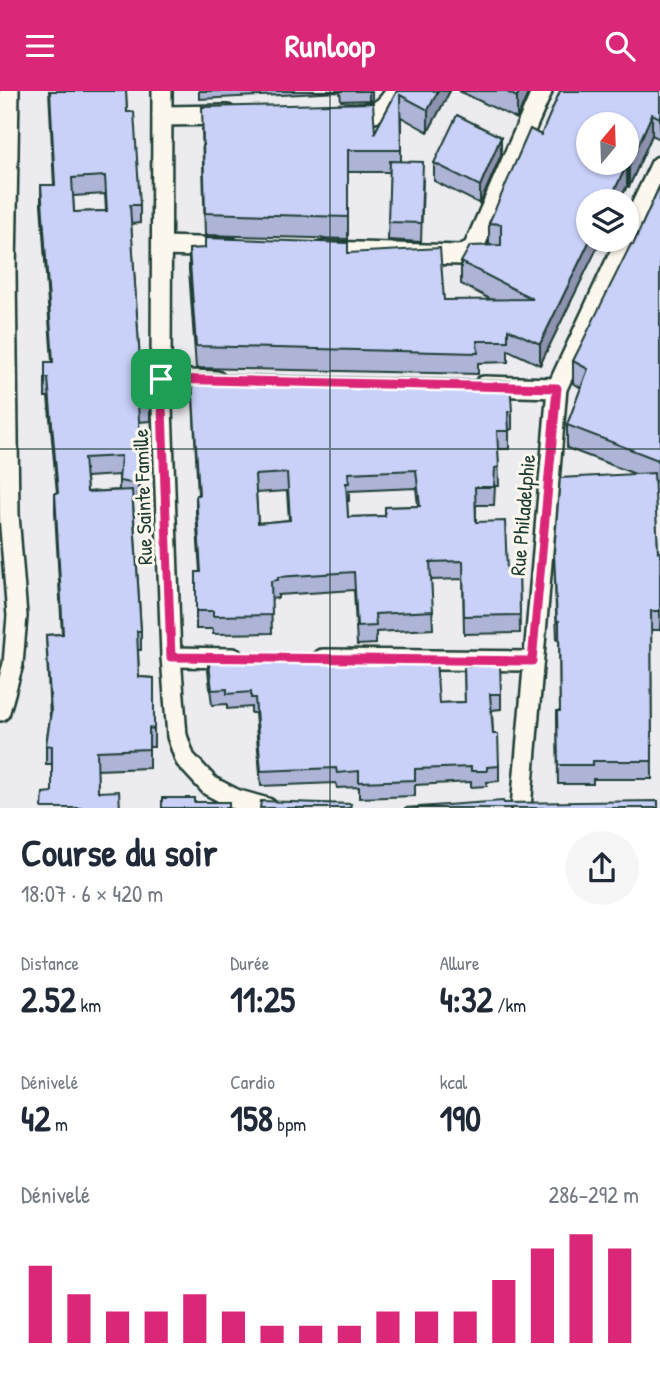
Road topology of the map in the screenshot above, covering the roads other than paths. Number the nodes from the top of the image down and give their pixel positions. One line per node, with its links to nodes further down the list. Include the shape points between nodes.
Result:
1 (9, 91): 14 (street)
2 (162, 91): 7 (street, Rue Sainte Famille)
3 (396, 91): 5 (street, via 386,107 371,113)
4 (542, 91): 12 (street, via 473,249 461,255)
5 (329, 114)
6 (245, 115): 7 (street)
7 (162, 116): 10 (street, Rue Sainte Famille)
8 (660, 166): 9 (street, Rue Philadelphie)
9 (639, 211)
10 (162, 246): 11 (street); 15 (street, Rue Sainte Famille)
11 (256, 249)
12 (309, 250)
13 (620, 252): 18 (street, Rue Philadelphie)
14 (3, 272): 19 (street)
15 (161, 379): 16 (street); 20 (street, Rue Sainte Famille)
16 (229, 381)
17 (462, 386): 18 (street)
18 (557, 388): 23 (street, Rue Philadelphie)
19 (4, 515): 24 (street, via 17,615 13,664)
20 (171, 657): 21 (street); 25 (street, Rue Sainte Famille, via 177,736 185,759 210,786)
21 (255, 658)
22 (310, 659): 23 (street)
23 (532, 661): 26 (street, Rue Philadelphie)
24 (0, 711)
25 (267, 808)
26 (521, 808)

